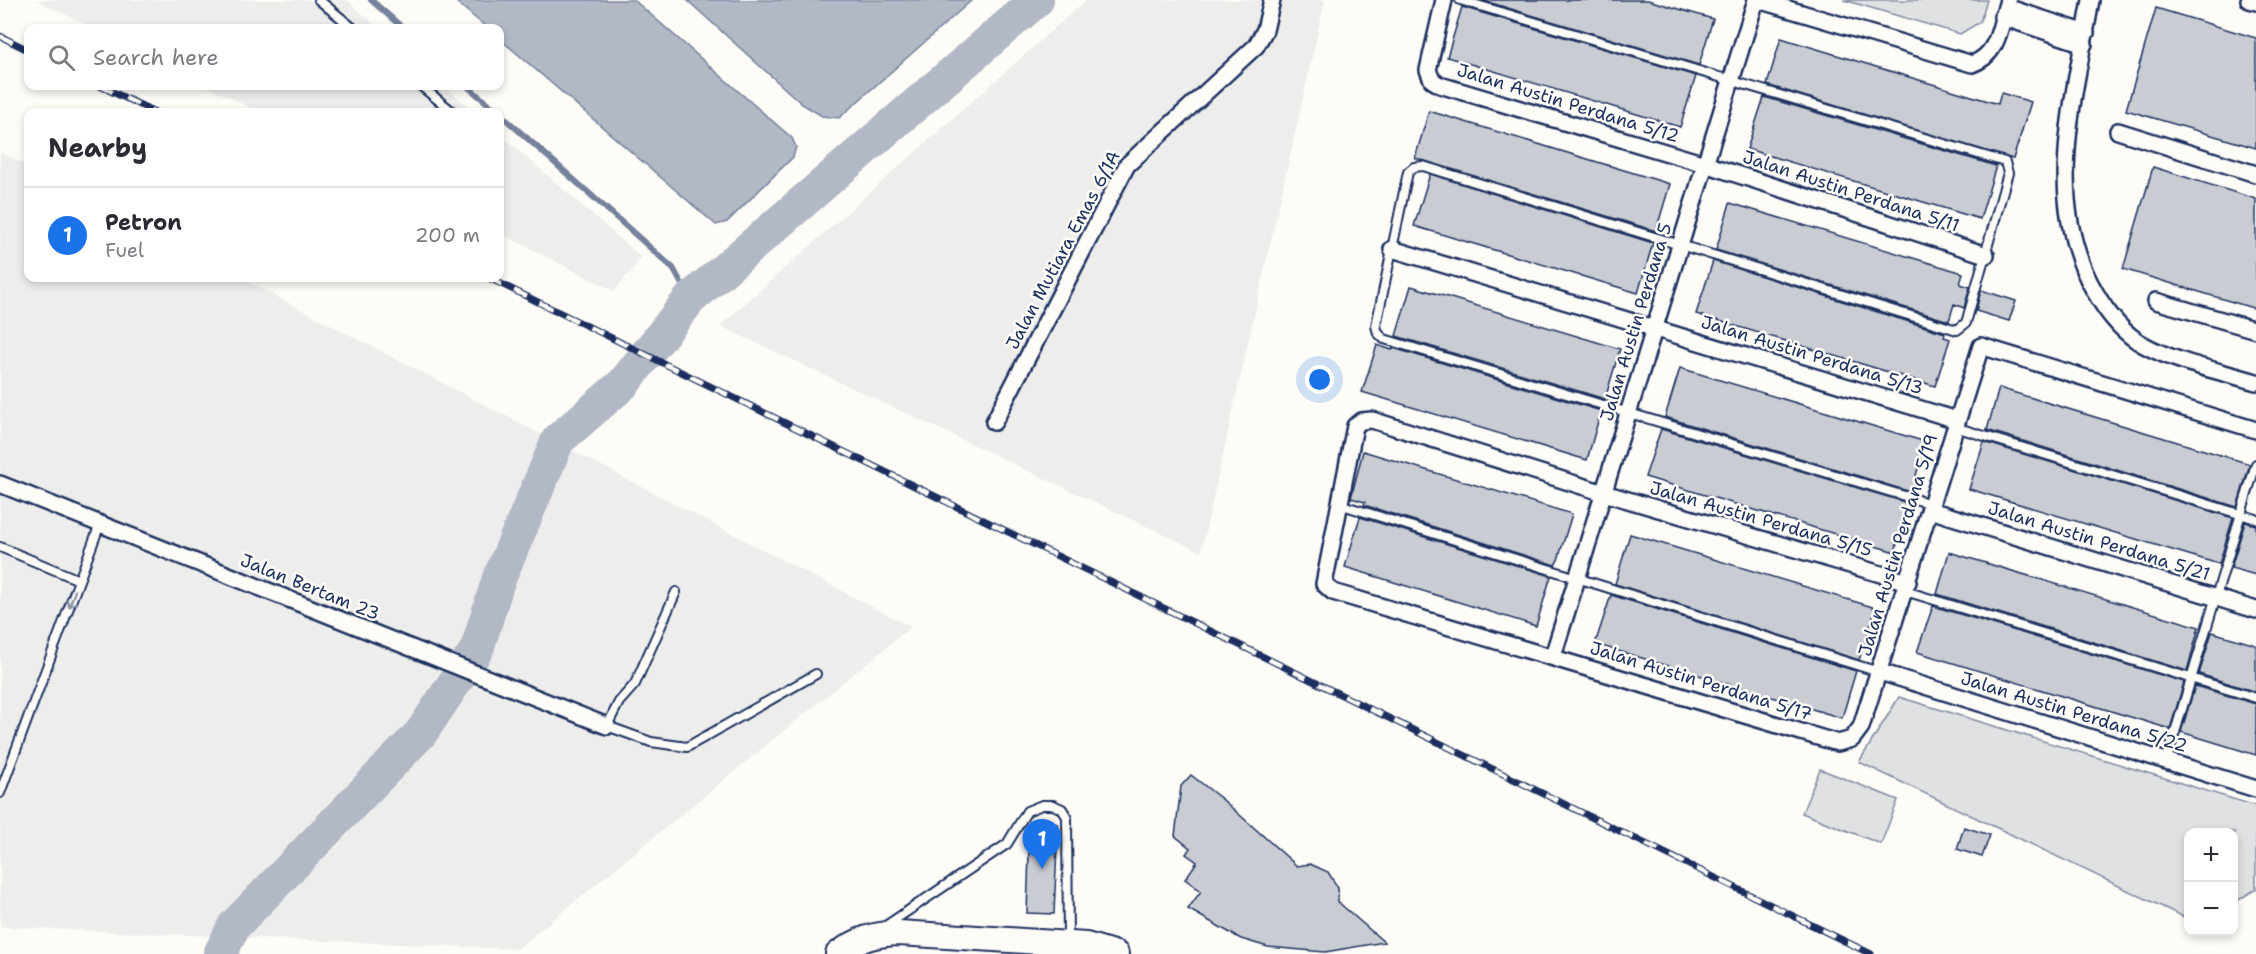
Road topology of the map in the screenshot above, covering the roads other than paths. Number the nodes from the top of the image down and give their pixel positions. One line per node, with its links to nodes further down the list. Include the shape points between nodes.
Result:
1 (319, 0): 10 (lane)
2 (1272, 0): 26 (street, Jalan Mutiara Emas 6/1A, via 1265,30 1256,46 1127,165)
3 (1444, 0): 16 (street, Jalan Austin Perdana 5/12, via 1428,70 1432,80)
4 (1460, 0): 12 (lane)
5 (1757, 0): 9 (street, via 1972,64 1988,57 1994,48); 12 (street, Jalan Austin Perdana 5)
6 (2090, 0): 11 (street)
7 (2249, 0): 8 (street)
8 (2256, 2)
9 (2005, 8): 11 (street)
10 (348, 24)
11 (2085, 38): 24 (street, via 2064,181 2075,249 2087,278 2118,325 2144,345)
12 (1731, 80): 16 (street, Jalan Austin Perdana 5); 20 (lane, via 2006,162 2008,173)
13 (426, 90): 14 (lane)
14 (448, 108)
15 (2118, 131): 17 (street)
16 (1705, 164): 18 (street, Jalan Austin Perdana 5); 20 (street, Jalan Austin Perdana 5/11)
17 (2256, 174)
18 (1679, 246): 19 (lane, via 1424,166 1408,172); 20 (lane, via 1957,330 1966,323); 22 (street, Jalan Austin Perdana 5)
19 (1392, 249): 22 (street, Jalan Austin Perdana 5/13); 25 (lane, via 1376,326 1384,339)
20 (1986, 255)
21 (2156, 301): 23 (street)
22 (1655, 327): 25 (street, Jalan Austin Perdana 5); 27 (street, Jalan Austin Perdana 5/13)
23 (2256, 330)
24 (2256, 382)
25 (1629, 412): 31 (street, Jalan Austin Perdana 5); 33 (lane)
26 (994, 422)
27 (1956, 423): 28 (street, Jalan Austin Perdana 5/19, via 1981,346); 33 (street, Jalan Austin Perdana 5/19); 34 (lane)
28 (2256, 430)
29 (2256, 464): 34 (lane)
30 (0, 484): 36 (street, Jalan Bertam 23)
31 (1604, 493): 32 (street, Jalan Austin Perdana 5/15, via 1372,420 1355,426); 38 (street, Jalan Austin Perdana 5); 40 (street, Jalan Austin Perdana 5/15)
32 (1339, 504): 38 (lane); 44 (street, Jalan Austin Perdana 5/17, via 1324,584 1328,589)
33 (1930, 507): 40 (street, Jalan Austin Perdana 5/19); 42 (street, Jalan Austin Perdana 5/21)
34 (2241, 515): 35 (lane); 42 (lane)
35 (2256, 519)
36 (100, 524): 39 (lane); 49 (street, Jalan Bertam 23)
37 (0, 547): 39 (lane)
38 (1578, 578): 44 (street, Jalan Austin Perdana 5); 45 (lane)
39 (79, 580): 53 (lane, one-way to 53)
40 (1906, 586): 45 (street, Jalan Austin Perdana 5/19); 47 (lane)
41 (676, 592): 49 (lane, via 635,684 619,702)
42 (2216, 597): 43 (street, Jalan Austin Perdana 5/21); 47 (lane)
43 (2256, 610)
44 (1553, 656): 50 (street, Jalan Austin Perdana 5/17)
45 (1880, 672): 50 (street, Jalan Austin Perdana 5/19, via 1861,727 1852,739); 51 (street, Jalan Austin Perdana 5/22)
46 (816, 674): 49 (lane, via 687,747 651,742)
47 (2191, 678): 48 (lane); 51 (lane)
48 (2256, 698)
49 (607, 726)
50 (1838, 743)
51 (2166, 762): 52 (street, Jalan Austin Perdana 5/22)
52 (2256, 789)
53 (0, 793)
54 (870, 936): 55 (highway, via 899,933); 55 (lane, via 1006,844 1027,811 1053,805 1067,816); 56 (highway)
55 (1068, 944): 57 (highway)
56 (838, 954)
57 (1116, 954)

